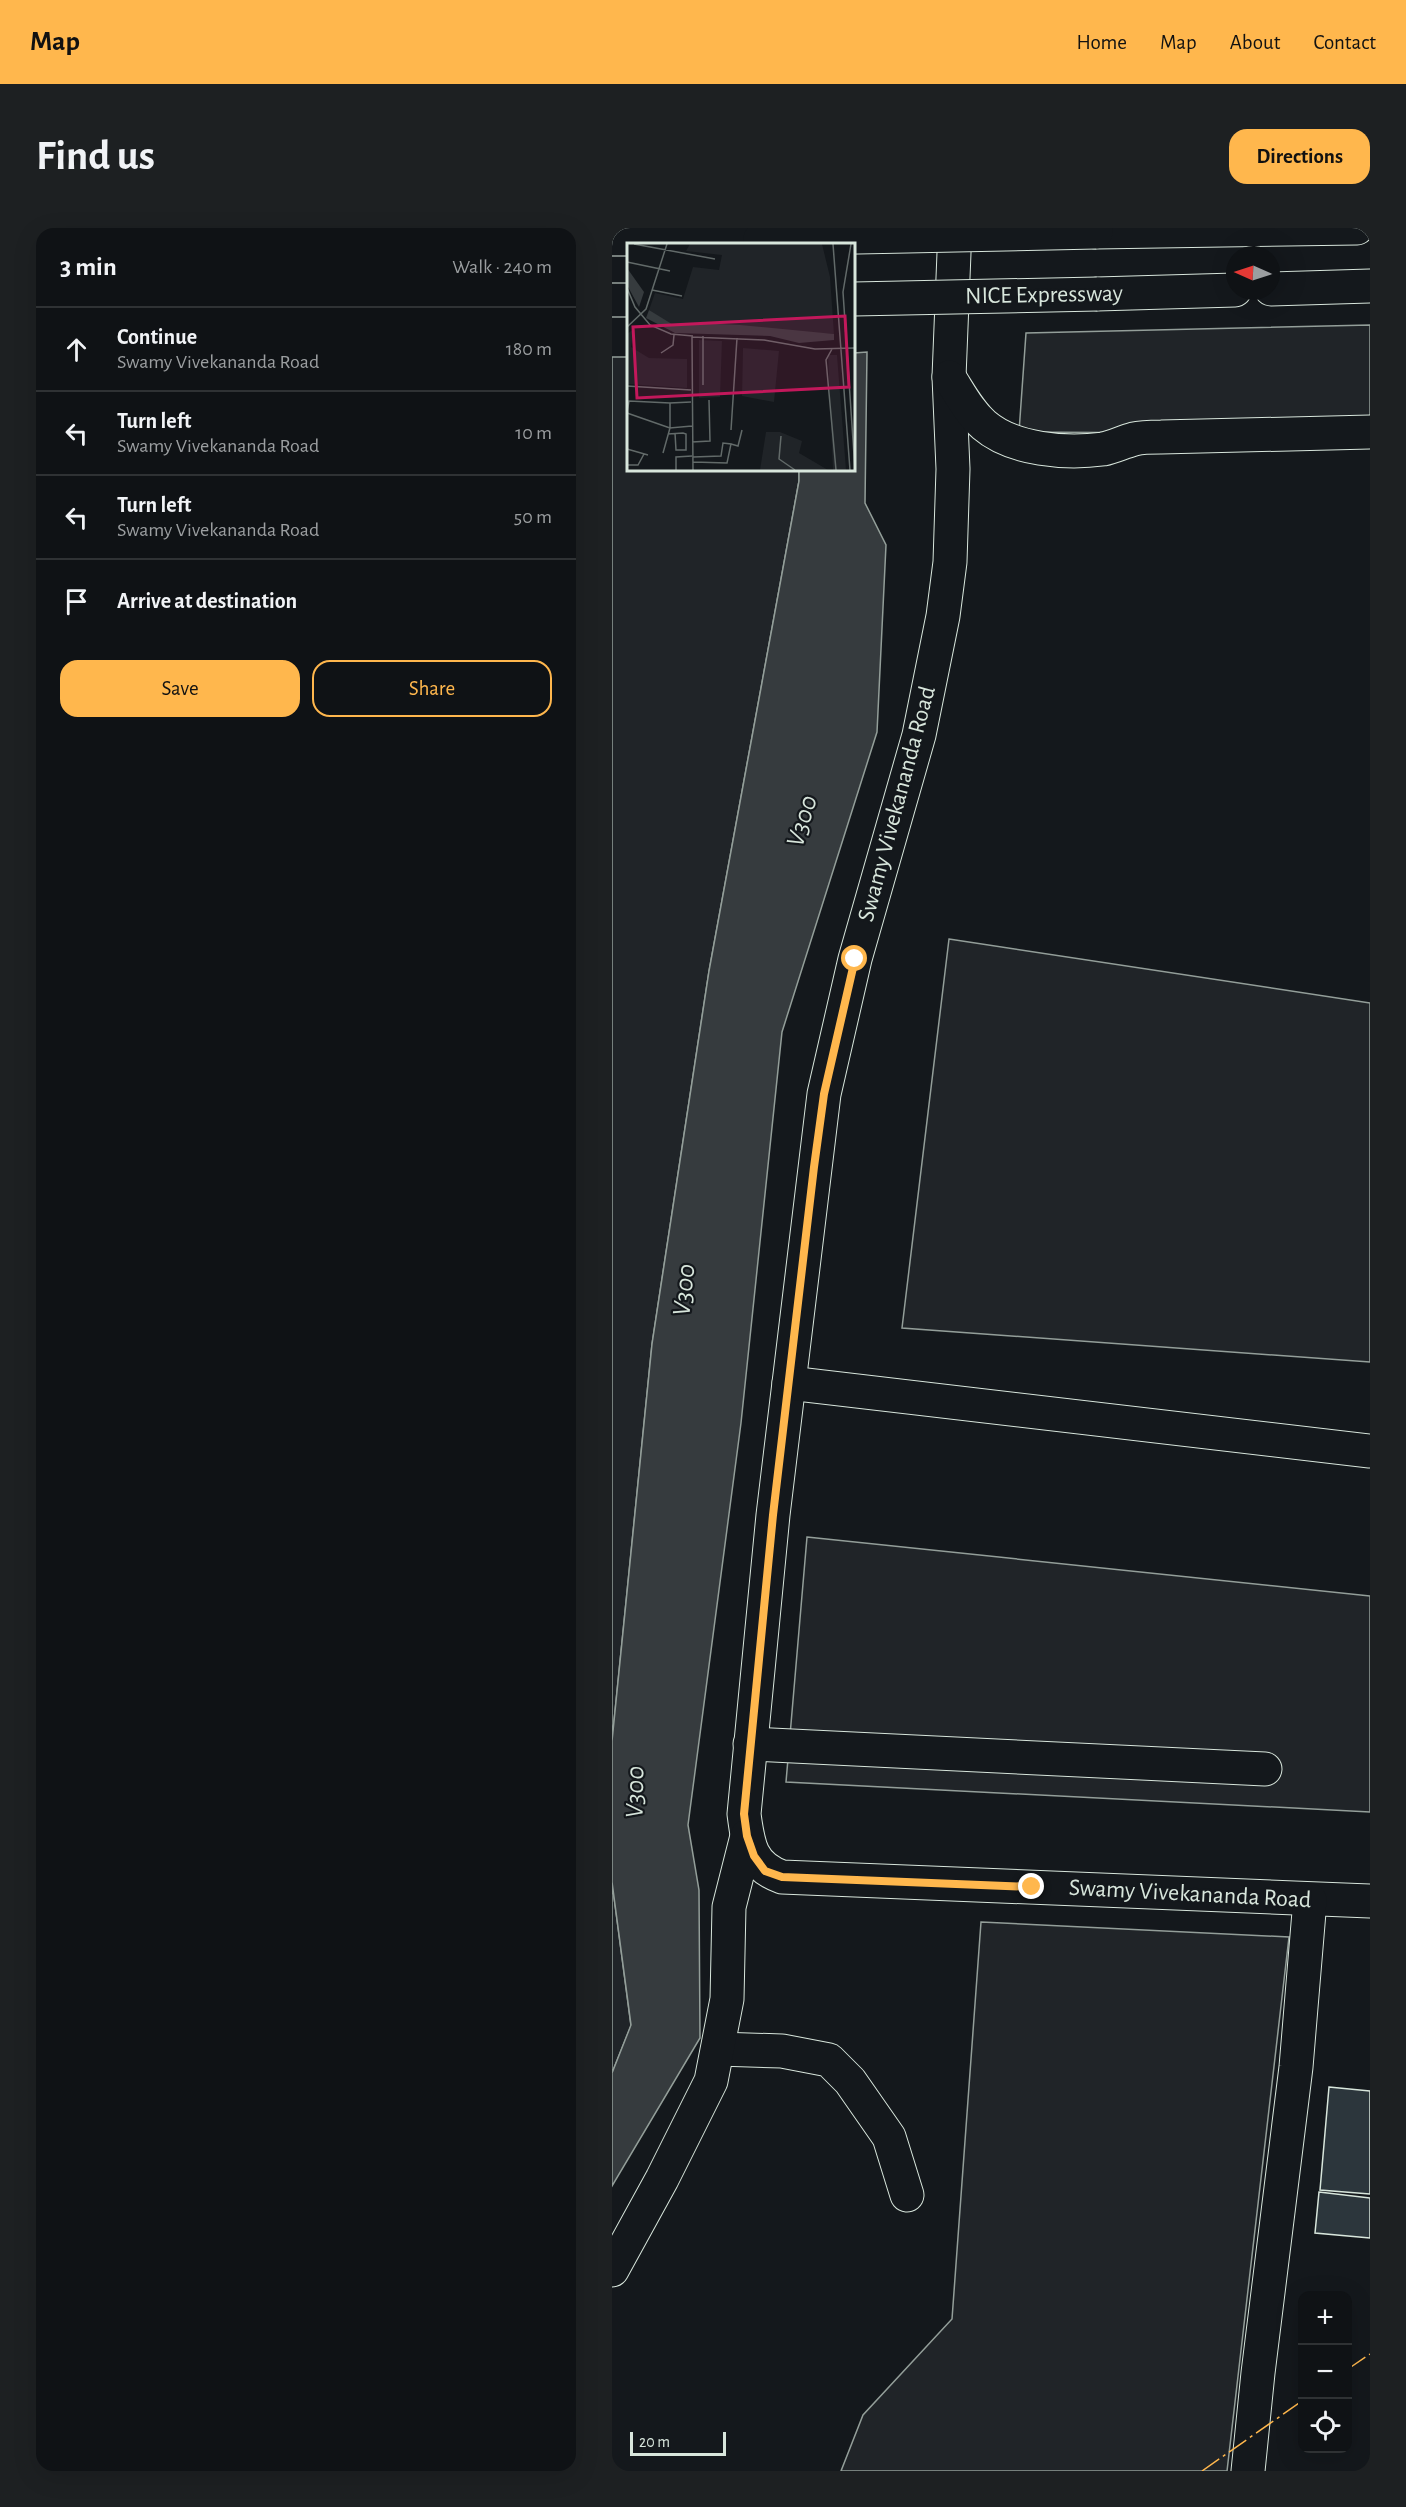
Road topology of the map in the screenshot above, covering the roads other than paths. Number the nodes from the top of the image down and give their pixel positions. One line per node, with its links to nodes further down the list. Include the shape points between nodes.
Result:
1 (955, 228): 8 (main road, Swamy Vivekananda Road)
2 (1357, 228): 3 (main road, bridge)
3 (612, 239)
4 (1370, 286): 5 (main road)
5 (1280, 289)
6 (1226, 290): 7 (main road, NICE Expressway, bridge)
7 (855, 299)
8 (949, 377): 9 (main road, via 984,425 999,436 1041,447 1104,449 1135,439 1161,437); 10 (main road, Swamy Vivekananda Road, via 952,509 943,616 919,735 855,959 824,1094)
9 (1370, 432)
10 (789, 1383): 11 (main road); 12 (main road, Swamy Vivekananda Road)
11 (1370, 1451)
12 (750, 1744): 13 (main road); 14 (main road, Swamy Vivekananda Road, via 744,1814)
13 (1265, 1769)
14 (747, 1836): 15 (main road, Swamy Vivekananda Road, via 765,1871 782,1877); 17 (main road, via 729,1907 727,1999)
15 (1310, 1900): 16 (main road, Swamy Vivekananda Road); 20 (main road, via 1296,2067)
16 (1370, 1901)
17 (718, 2049): 18 (main road, via 782,2051 829,2060 850,2081 889,2137); 19 (main road, via 711,2081)
18 (907, 2195)
19 (612, 2270)
20 (1248, 2471)

